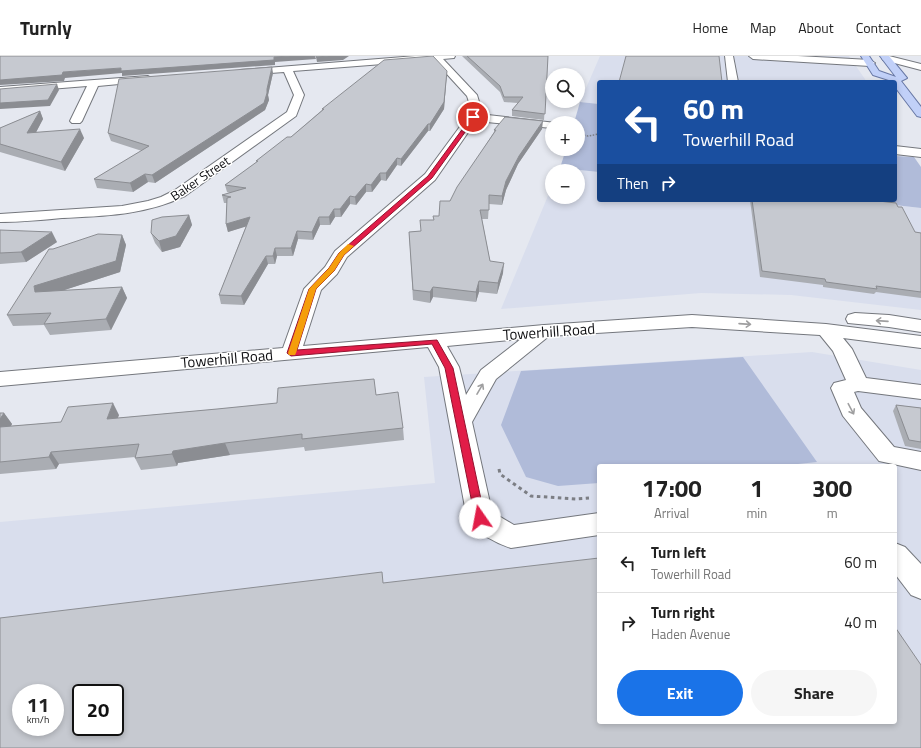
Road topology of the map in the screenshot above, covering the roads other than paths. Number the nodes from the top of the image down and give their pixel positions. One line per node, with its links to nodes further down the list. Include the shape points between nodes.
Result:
1 (451, 56): 4 (street)
2 (729, 56): 13 (street)
3 (753, 56): 6 (street)
4 (436, 57): 9 (street); 17 (street, via 472,95 476,105)
5 (885, 57): 8 (street); 11 (main road)
6 (805, 58): 7 (street)
7 (868, 59): 11 (main road, via 876,72)
8 (921, 68): 11 (street)
9 (287, 69): 10 (street); 22 (street, Baker Street, via 299,95 292,114 168,200 150,206 99,212)
10 (233, 73)
11 (896, 75): 16 (main road)
12 (156, 79): 14 (street)
13 (733, 80)
14 (94, 84): 15 (street); 18 (street)
15 (0, 90)
16 (921, 114)
17 (473, 117): 19 (street); 29 (street, via 430,177 341,254 331,270 313,289)
18 (76, 120)
19 (545, 123)
20 (897, 150): 21 (street)
21 (921, 153)
22 (0, 218)
23 (692, 321): 24 (street, Towerhill Road, one-way to 23, via 889,321 725,310 708,312); 25 (street, Towerhill Road, one-way to 25); 26 (street, Towerhill Road)
24 (921, 326)
25 (826, 330): 28 (street, Towerhill Road); 31 (street, via 842,349)
26 (544, 331): 27 (street, Towerhill Road); 33 (street, one-way to 26, via 488,376)
27 (435, 342): 29 (street, Towerhill Road); 33 (street, via 449,368)
28 (921, 342)
29 (291, 353): 30 (street, Towerhill Road)
30 (0, 379)
31 (858, 384): 32 (street); 34 (street, one-way to 34, via 842,388 851,411 888,455)
32 (921, 392)
33 (460, 423): 35 (street, via 480,518 511,537)
34 (921, 461)
35 (597, 524)

